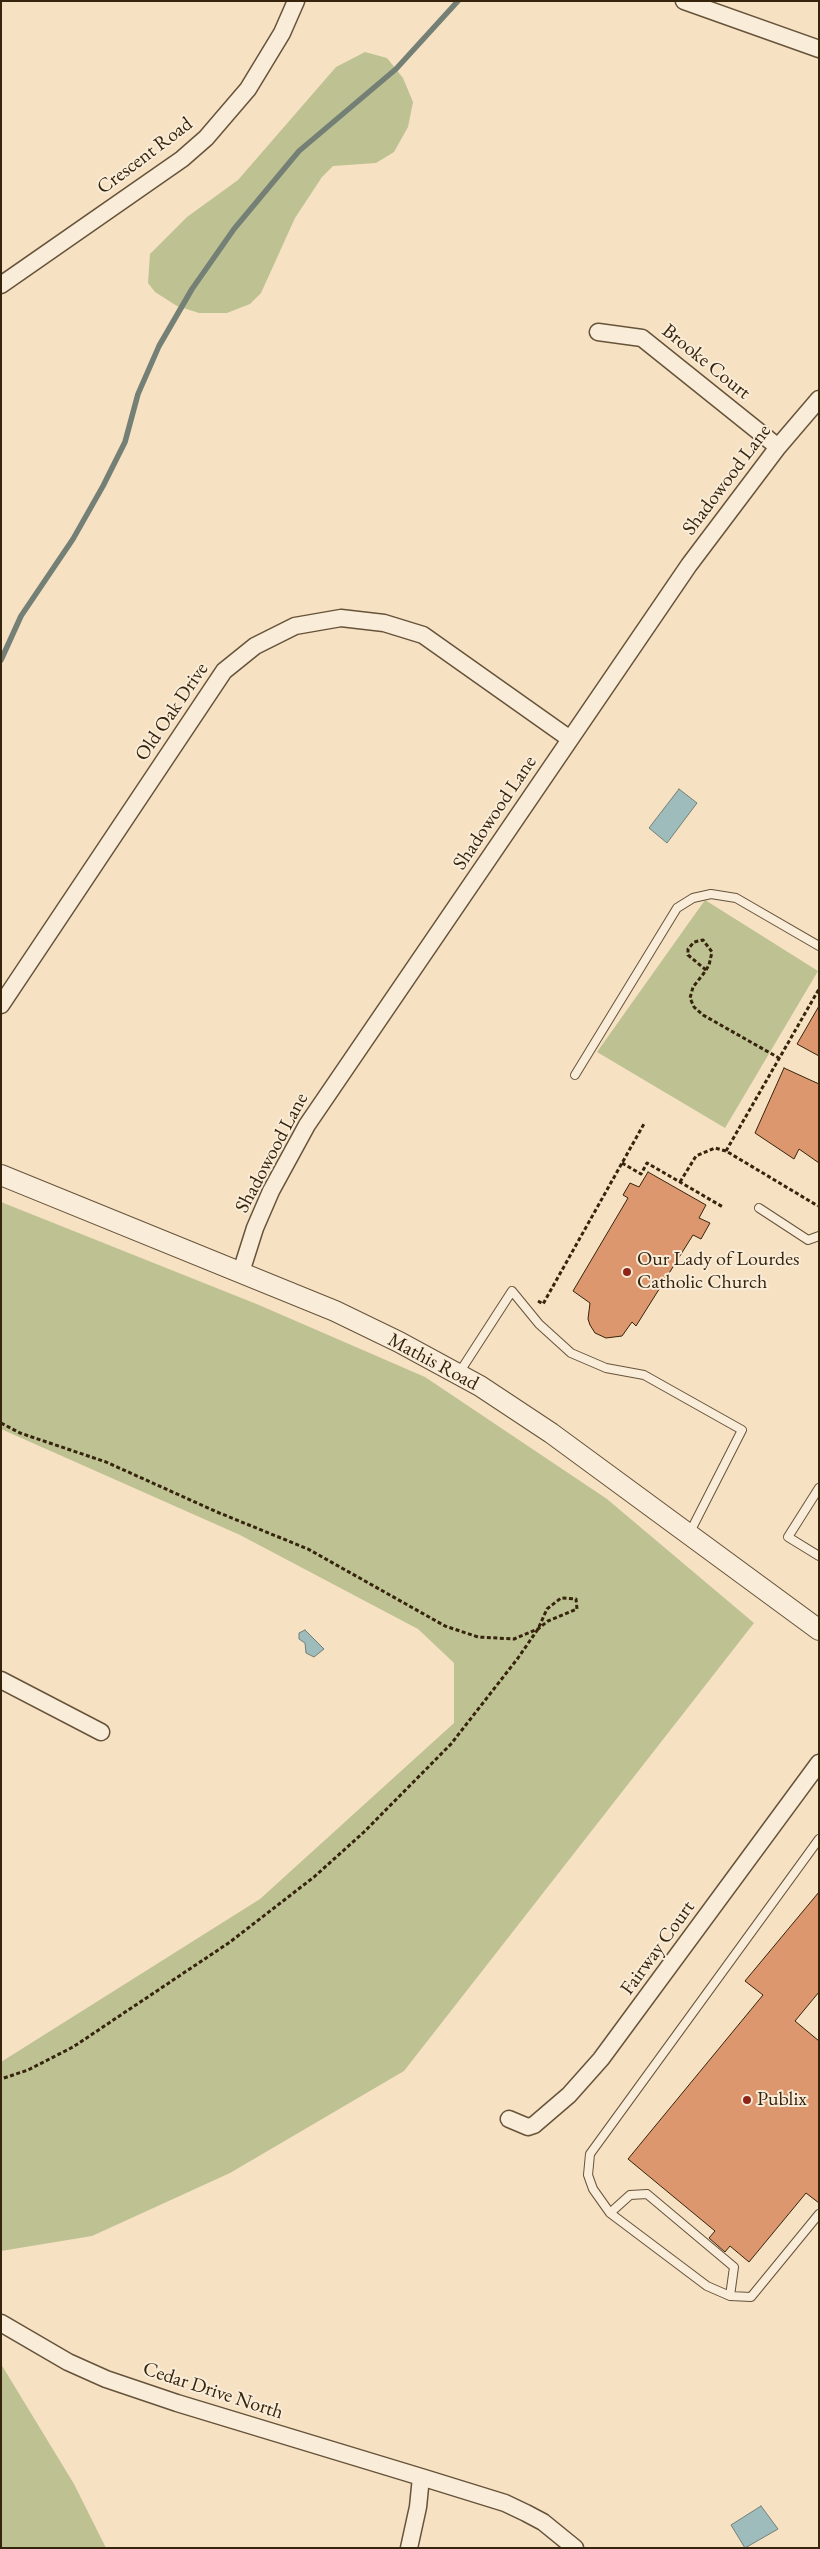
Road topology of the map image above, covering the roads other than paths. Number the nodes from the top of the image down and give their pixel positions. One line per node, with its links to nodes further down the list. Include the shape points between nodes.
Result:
1 (296, 1): 4 (street, Crescent Road, via 282,33 257,75 206,138 182,159)
2 (684, 1): 3 (street)
3 (819, 49)
4 (1, 286)
5 (598, 332): 7 (street, Brooke Court, via 642,338)
6 (819, 399): 7 (street, Shadowood Lane)
7 (778, 447): 8 (street, Shadowood Lane, via 689,565)
8 (570, 739): 10 (street, Old Oak Drive, via 424,635 384,623 341,618 295,626 254,646 224,671); 15 (street, Shadowood Lane, via 307,1125 271,1191)
9 (819, 946): 11 (lane, via 736,898 711,894 693,898 677,908)
10 (1, 1005)
11 (574, 1074)
12 (1, 1175): 15 (street, Mathis Road)
13 (759, 1208): 14 (lane, via 808,1240)
14 (819, 1236)
15 (241, 1272): 16 (street, Mathis Road, via 343,1315)
16 (458, 1374): 18 (street, Mathis Road, via 551,1433); 18 (lane, via 512,1290 539,1324 571,1353 606,1368 644,1375 742,1430)
17 (819, 1488): 19 (lane, via 788,1536)
18 (689, 1534): 20 (street, Mathis Road)
19 (819, 1556)
20 (819, 1630)
21 (1, 1680): 22 (street)
22 (101, 1732)
23 (819, 1763): 25 (street, Fairway Court, via 601,2059 545,2117 528,2127)
24 (819, 1839): 26 (lane, via 590,2154 588,2175 593,2189)
25 (509, 2120)
26 (610, 2213): 28 (lane, via 708,2286); 28 (lane, via 630,2195 647,2194 734,2267)
27 (819, 2214): 28 (lane, via 751,2297)
28 (730, 2296)
29 (1, 2323): 30 (street, Cedar Drive North, via 68,2362 106,2379)
30 (421, 2477): 31 (street); 32 (street, Cedar Drive North, via 505,2503 550,2527)
31 (409, 2548)
32 (575, 2548)

